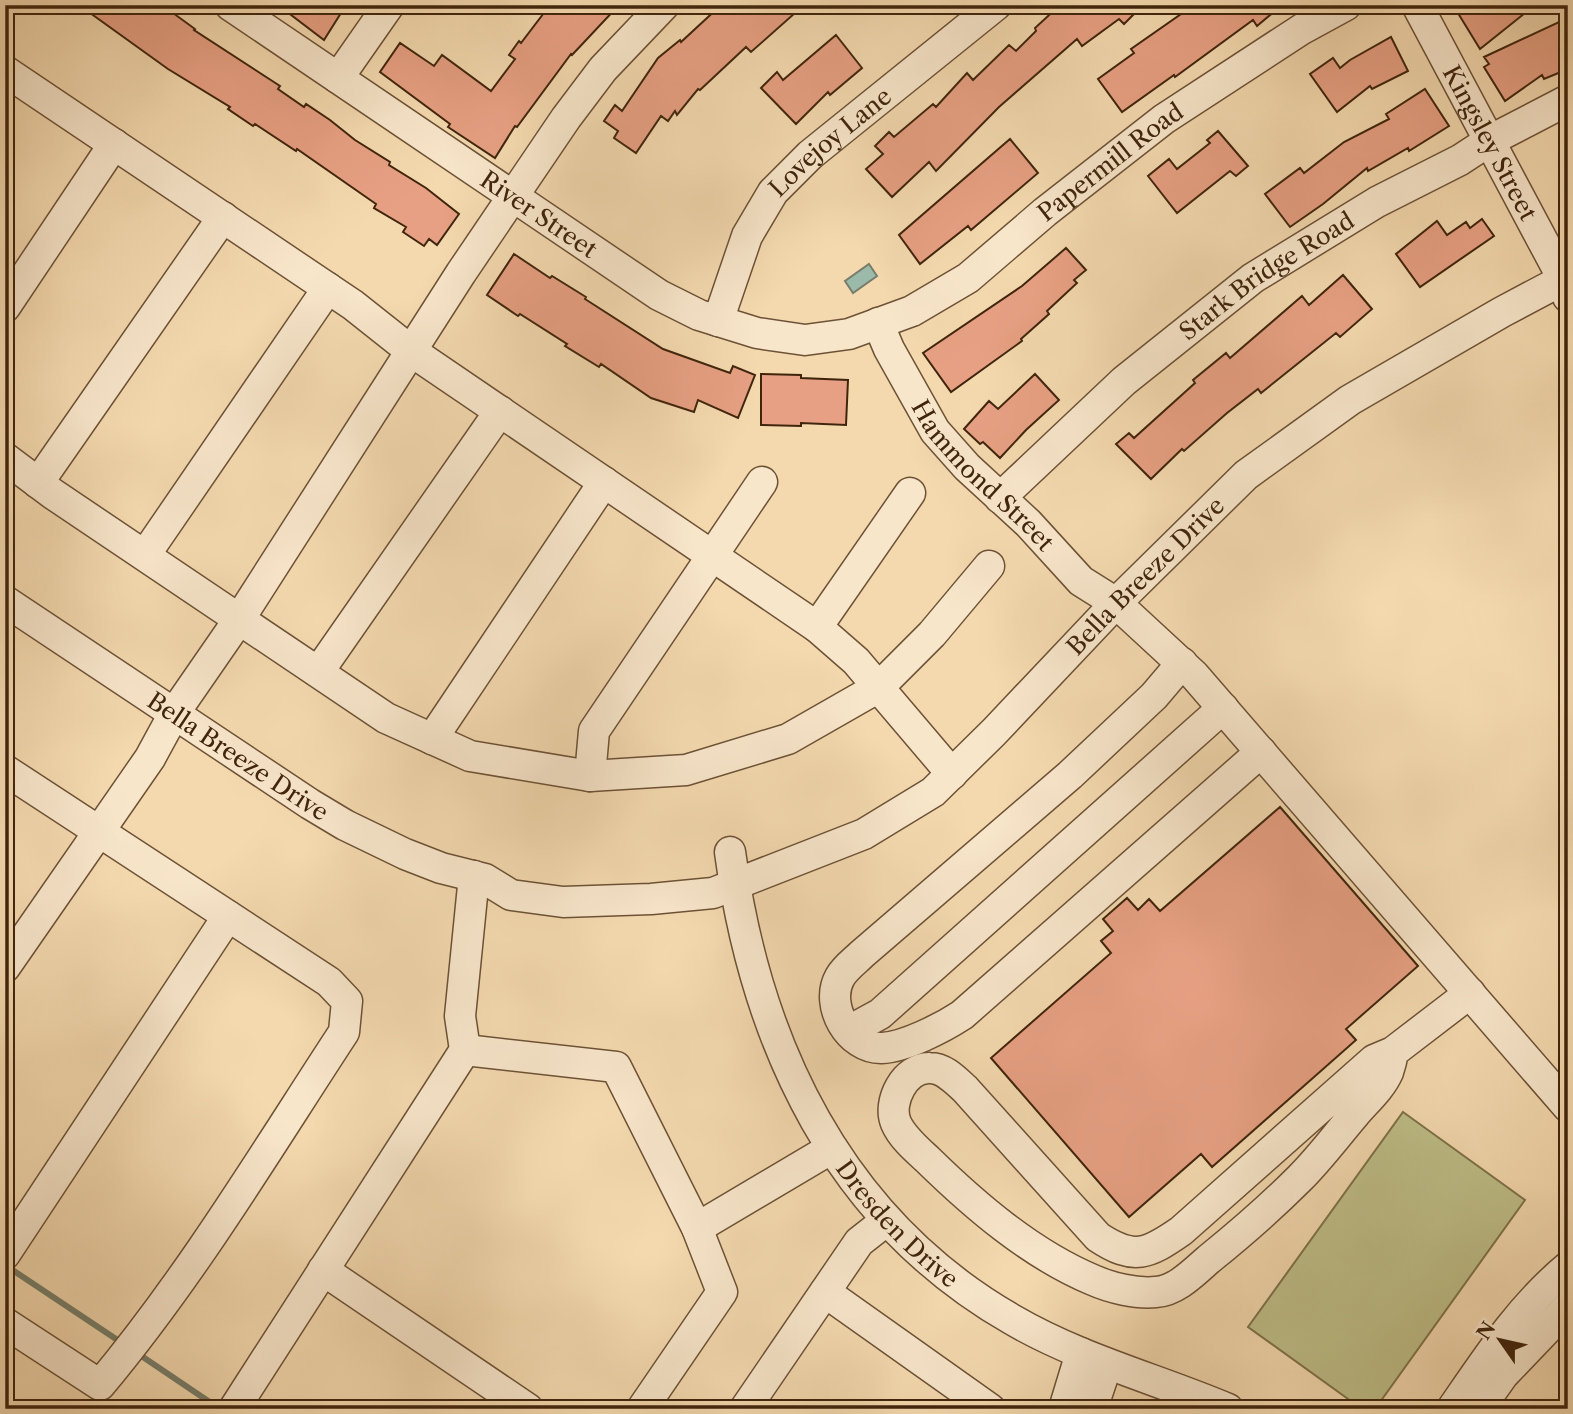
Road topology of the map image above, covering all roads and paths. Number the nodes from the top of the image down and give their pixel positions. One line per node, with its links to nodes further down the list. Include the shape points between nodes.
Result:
1 (230, 5): 8 (street, River Street)
2 (389, 5): 8 (street)
3 (664, 5): 12 (street, via 603,69)
4 (996, 5): 17 (street, Lovejoy Lane, via 820,148 773,192 747,236)
5 (1346, 5): 18 (street, Papermill Road, via 1164,119 968,278 912,311)
6 (1417, 5): 10 (street, Kingsley Street)
7 (6, 73): 11 (street)
8 (338, 78): 12 (street, River Street)
9 (1568, 100): 10 (street, Stark Bridge Road)
10 (1489, 141): 14 (street, Kingsley Street); 26 (street, Stark Bridge Road, via 1253,278 1124,382)
11 (114, 144): 13 (street); 16 (street)
12 (513, 196): 17 (street, River Street, via 659,295); 19 (street)
13 (223, 217): 15 (street); 24 (street)
14 (1567, 284): 31 (street, Bella Breeze Drive, via 1511,307 1329,415 1246,475)
15 (328, 288): 19 (street); 28 (street)
16 (5, 307)
17 (718, 321): 18 (street, River Street, via 757,334 805,340 849,334)
18 (878, 323): 26 (street, Hammond Street, via 935,431)
19 (411, 351): 20 (street); 32 (street)
20 (500, 411): 22 (street); 35 (street)
21 (5, 458): 24 (street)
22 (604, 482): 27 (street); 39 (street)
23 (762, 482): 27 (street)
24 (38, 483): 28 (street)
25 (911, 494): 33 (street)
26 (1000, 498): 31 (street, Hammond Street, via 1081,581)
27 (711, 554): 33 (street); 43 (street, via 594,731)
28 (145, 555): 32 (street)
29 (989, 566): 36 (street, via 932,634)
30 (5, 601): 38 (street, Bella Breeze Drive)
31 (1116, 603): 34 (street, Hammond Street); 42 (street, Bella Breeze Drive)
32 (240, 618): 35 (street); 38 (street)
33 (817, 627): 36 (street)
34 (1182, 663): 37 (street, Hammond Street); 51 (street, via 1154,696 1070,775 840,975 834,1003)
35 (318, 671): 39 (street, via 386,718)
36 (879, 687): 42 (street); 43 (street, via 788,739 686,770)
37 (1223, 708): 40 (street, Hammond Street); 51 (street, via 880,1014)
38 (175, 712): 44 (street, via 150,758); 46 (street, Bella Breeze Drive, via 345,825 405,854)
39 (432, 739): 43 (street, via 470,756)
40 (1261, 751): 50 (street, Hammond Street); 51 (street, via 962,1015 923,1036 883,1048 869,1046)
41 (5, 770): 44 (street)
42 (952, 774): 47 (street, Bella Breeze Drive, via 933,792 864,834)
43 (590, 776)
44 (97, 832): 48 (street); 49 (street)
45 (730, 852): 47 (street, Dresden Drive)
46 (480, 878): 47 (street, Bella Breeze Drive, via 511,875 603,882 712,873); 52 (street, via 460,1016)
47 (734, 883): 55 (street, Dresden Drive, via 764,1004 785,1062)
48 (228, 915): 58 (street); 63 (street, via 329,982 347,1001 344,1032 141,1336 100,1385)
49 (5, 967)
50 (1469, 993): 53 (street); 54 (street, Hammond Street)
51 (849, 1031)
52 (465, 1050): 57 (street, via 616,1067); 60 (street)
53 (1393, 1052): 53 (street, via 1352,1078 1181,1231 1146,1251 1128,1252 1098,1237 965,1089 939,1069 927,1067 905,1080 894,1109 895,1123 909,1142 995,1220 1048,1255 1094,1280 1157,1292 1195,1271 1302,1177 1376,1089)
54 (1568, 1107)
55 (832, 1148): 56 (street, Dresden Drive); 57 (street)
56 (887, 1220): 61 (street, via 859,1242); 64 (street, Dresden Drive, via 979,1299 1012,1320)
57 (697, 1228): 67 (street, via 722,1293)
58 (5, 1254)
59 (1568, 1267): 73 (street, via 1509,1326)
60 (323, 1270): 65 (street); 66 (street)
61 (825, 1292): 68 (street); 69 (street)
62 (1568, 1307): 74 (street, via 1503,1375)
63 (5, 1323)
64 (1094, 1358): 70 (street); 71 (street); 72 (street, Dresden Drive)
65 (234, 1409)
66 (528, 1409)
67 (642, 1409)
68 (745, 1409)
69 (990, 1409)
70 (1064, 1409)
71 (1092, 1409)
72 (1228, 1409)
73 (1452, 1409)
74 (1479, 1409)

